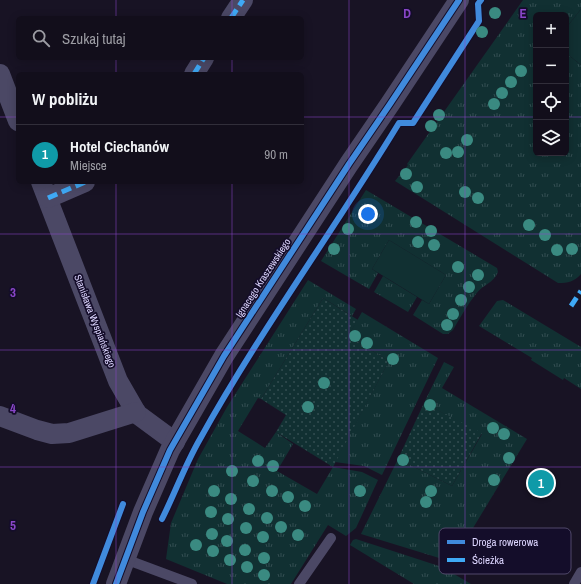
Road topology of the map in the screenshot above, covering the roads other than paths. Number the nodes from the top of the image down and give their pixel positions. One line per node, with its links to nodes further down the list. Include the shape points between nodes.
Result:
1 (243, 0): 3 (street)
2 (459, 0): 12 (street, Ignacego Kraszewskiego, via 224,356)
3 (232, 16)
4 (203, 60): 5 (street)
5 (195, 72)
6 (0, 74): 7 (street)
7 (16, 116)
8 (75, 184): 9 (street)
9 (44, 190): 10 (street, Stanisława Wyspiańskiego, via 118,381)
10 (136, 412): 11 (street, via 69,434 52,434); 12 (street, Stanisława Wyspiańskiego)
11 (0, 416)
12 (174, 442): 14 (street, Ignacego Kraszewskiego)
13 (331, 538): 18 (lane)
14 (125, 559): 16 (street, Ignacego Kraszewskiego); 17 (lane)
15 (581, 572): 19 (lane)
16 (116, 584)
17 (192, 584)
18 (299, 584)
19 (574, 584)

